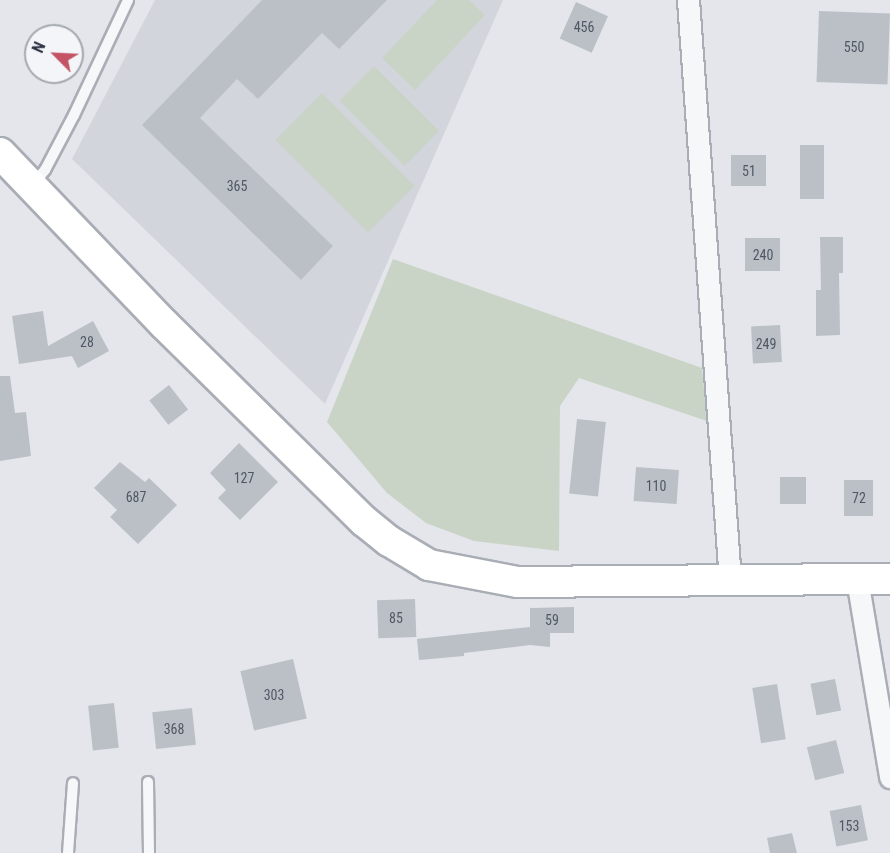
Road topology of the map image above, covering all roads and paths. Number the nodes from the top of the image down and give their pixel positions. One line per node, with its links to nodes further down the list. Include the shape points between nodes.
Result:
1 (128, 0): 4 (lane, via 74,115 45,170)
2 (688, 0): 7 (street)
3 (0, 153): 4 (main road)
4 (32, 186): 7 (main road, via 248,409 364,521 408,554 450,571 517,582)
5 (857, 579): 6 (main road); 7 (main road); 8 (street)
6 (890, 579)
7 (730, 580)
8 (890, 777)
9 (148, 782): 12 (lane)
10 (73, 783): 11 (lane)
11 (68, 853)
12 (149, 853)

